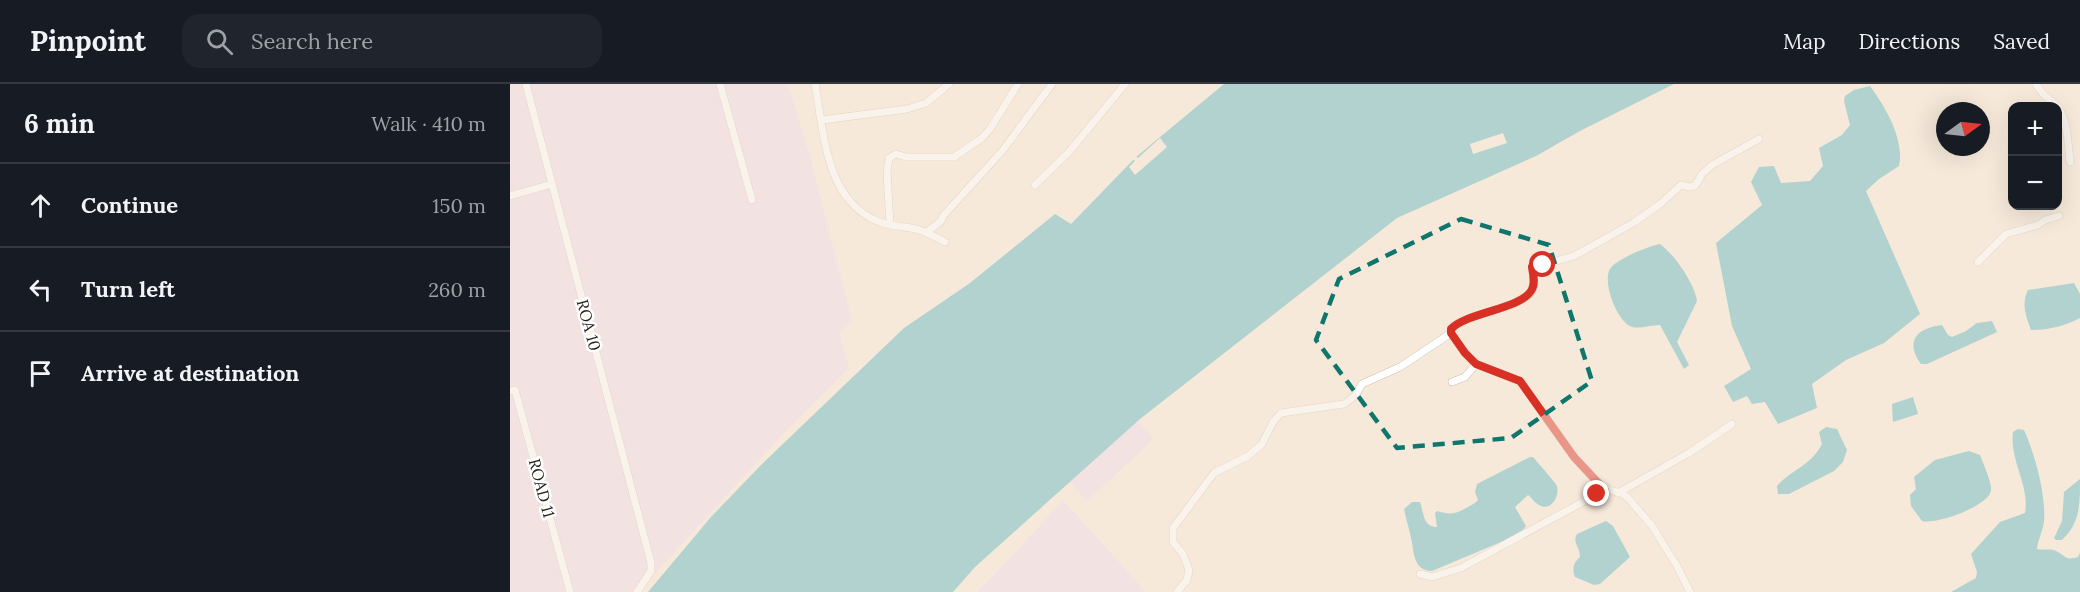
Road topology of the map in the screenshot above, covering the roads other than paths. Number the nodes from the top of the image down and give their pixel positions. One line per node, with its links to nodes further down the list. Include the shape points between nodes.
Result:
1 (526, 84): 14 (street, ROA 10)
2 (720, 84): 17 (street)
3 (815, 84): 11 (street)
4 (949, 84): 11 (street, via 926,103 907,109)
5 (1018, 84): 19 (street, via 990,129 954,156 896,154 890,158)
6 (1052, 84): 20 (street, via 1003,150)
7 (1125, 84): 15 (street, via 1069,152)
8 (2036, 84): 9 (street)
9 (2052, 102)
10 (2062, 113): 13 (street)
11 (822, 120): 19 (street, via 838,186 855,208)
12 (1759, 139): 23 (street, via 1712,165 1695,186 1681,185 1623,229 1574,256 1532,267 1533,286 1526,296 1460,322)
13 (2070, 162)
14 (552, 184): 16 (street); 32 (street, ROA 10, via 652,567)
15 (1035, 185)
16 (510, 196)
17 (752, 200)
18 (2059, 216): 22 (street, via 2006,234)
19 (890, 225): 20 (street)
20 (927, 232): 21 (street)
21 (945, 242)
22 (1978, 262)
23 (1451, 333): 24 (street); 33 (street, via 1400,367 1362,384 1344,405 1281,413 1262,444 1248,456 1214,473 1173,528 1173,542 1184,554 1190,570)
24 (1476, 364): 25 (street, via 1465,377); 28 (street, via 1520,381 1574,457)
25 (1452, 382)
26 (510, 391): 31 (street, ROAD 11, via 515,390)
27 (1732, 423): 29 (street, via 1689,453)
28 (1605, 490): 29 (street); 30 (street, via 1461,568 1432,577)
29 (1618, 493): 34 (street, via 1628,498 1652,526)
30 (1420, 573)
31 (570, 592)
32 (637, 592)
33 (1178, 592)
34 (1690, 592)

